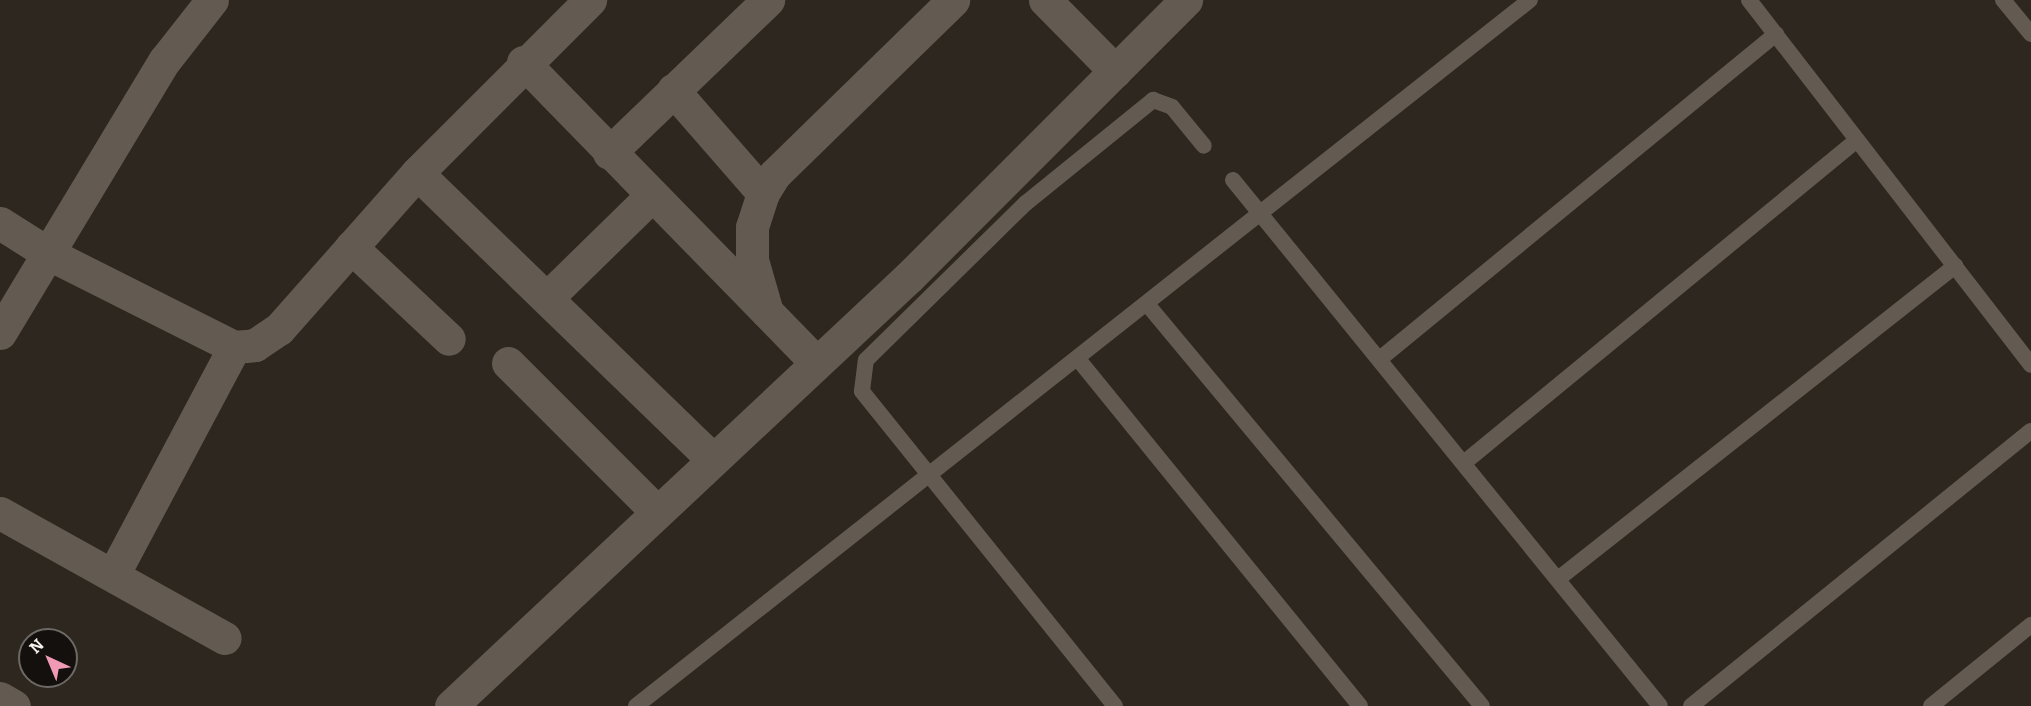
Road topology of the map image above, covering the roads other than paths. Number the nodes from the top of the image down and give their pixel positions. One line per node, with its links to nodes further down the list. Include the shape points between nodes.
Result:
1 (212, 0): 25 (street, via 165,60)
2 (590, 0): 12 (street)
3 (768, 0): 14 (street)
4 (953, 0): 20 (street, via 775,174)
5 (1045, 0): 13 (street)
6 (1186, 0): 13 (street)
7 (1530, 0): 22 (lane)
8 (1749, 0): 10 (lane)
9 (2003, 0): 11 (lane)
10 (1776, 34): 15 (lane); 33 (lane)
11 (2031, 34)
12 (523, 62): 17 (street); 18 (street)
13 (1115, 71): 35 (street)
14 (673, 90): 17 (street); 20 (street)
15 (1857, 140): 26 (lane); 40 (lane)
16 (1204, 146): 41 (lane, via 1172,107 1153,100 1026,203 866,360 862,391)
17 (609, 153): 21 (street)
18 (417, 173): 24 (street); 27 (street)
19 (1233, 180): 22 (lane)
20 (763, 193): 29 (street, via 752,227 752,260)
21 (650, 197): 27 (street); 29 (street)
22 (1262, 214): 28 (lane); 33 (lane)
23 (0, 223): 25 (street)
24 (351, 247): 31 (street); 32 (street, via 279,329 255,345)
25 (49, 254): 30 (street); 32 (street)
26 (1955, 266): 37 (lane); 45 (lane)
27 (548, 297): 39 (street)
28 (1148, 304): 34 (lane); 54 (lane)
29 (768, 317): 35 (street)
30 (0, 333)
31 (449, 339)
32 (234, 347): 44 (street)
33 (1381, 358): 40 (lane)
34 (1078, 359): 41 (lane); 53 (lane)
35 (816, 362): 39 (street)
36 (508, 363): 42 (street)
37 (2031, 365)
38 (2031, 431): 56 (lane)
39 (713, 460): 42 (street)
40 (1465, 462): 45 (lane)
41 (933, 477): 51 (lane); 52 (lane)
42 (657, 512): 50 (street)
43 (0, 513): 44 (street)
44 (113, 575): 47 (street)
45 (1558, 579): 55 (lane)
46 (2031, 625): 57 (lane)
47 (225, 638)
48 (0, 698): 49 (street)
49 (14, 706)
50 (451, 706)
51 (636, 706)
52 (1114, 706)
53 (1360, 706)
54 (1482, 706)
55 (1660, 706)
56 (1691, 706)
57 (1931, 706)

